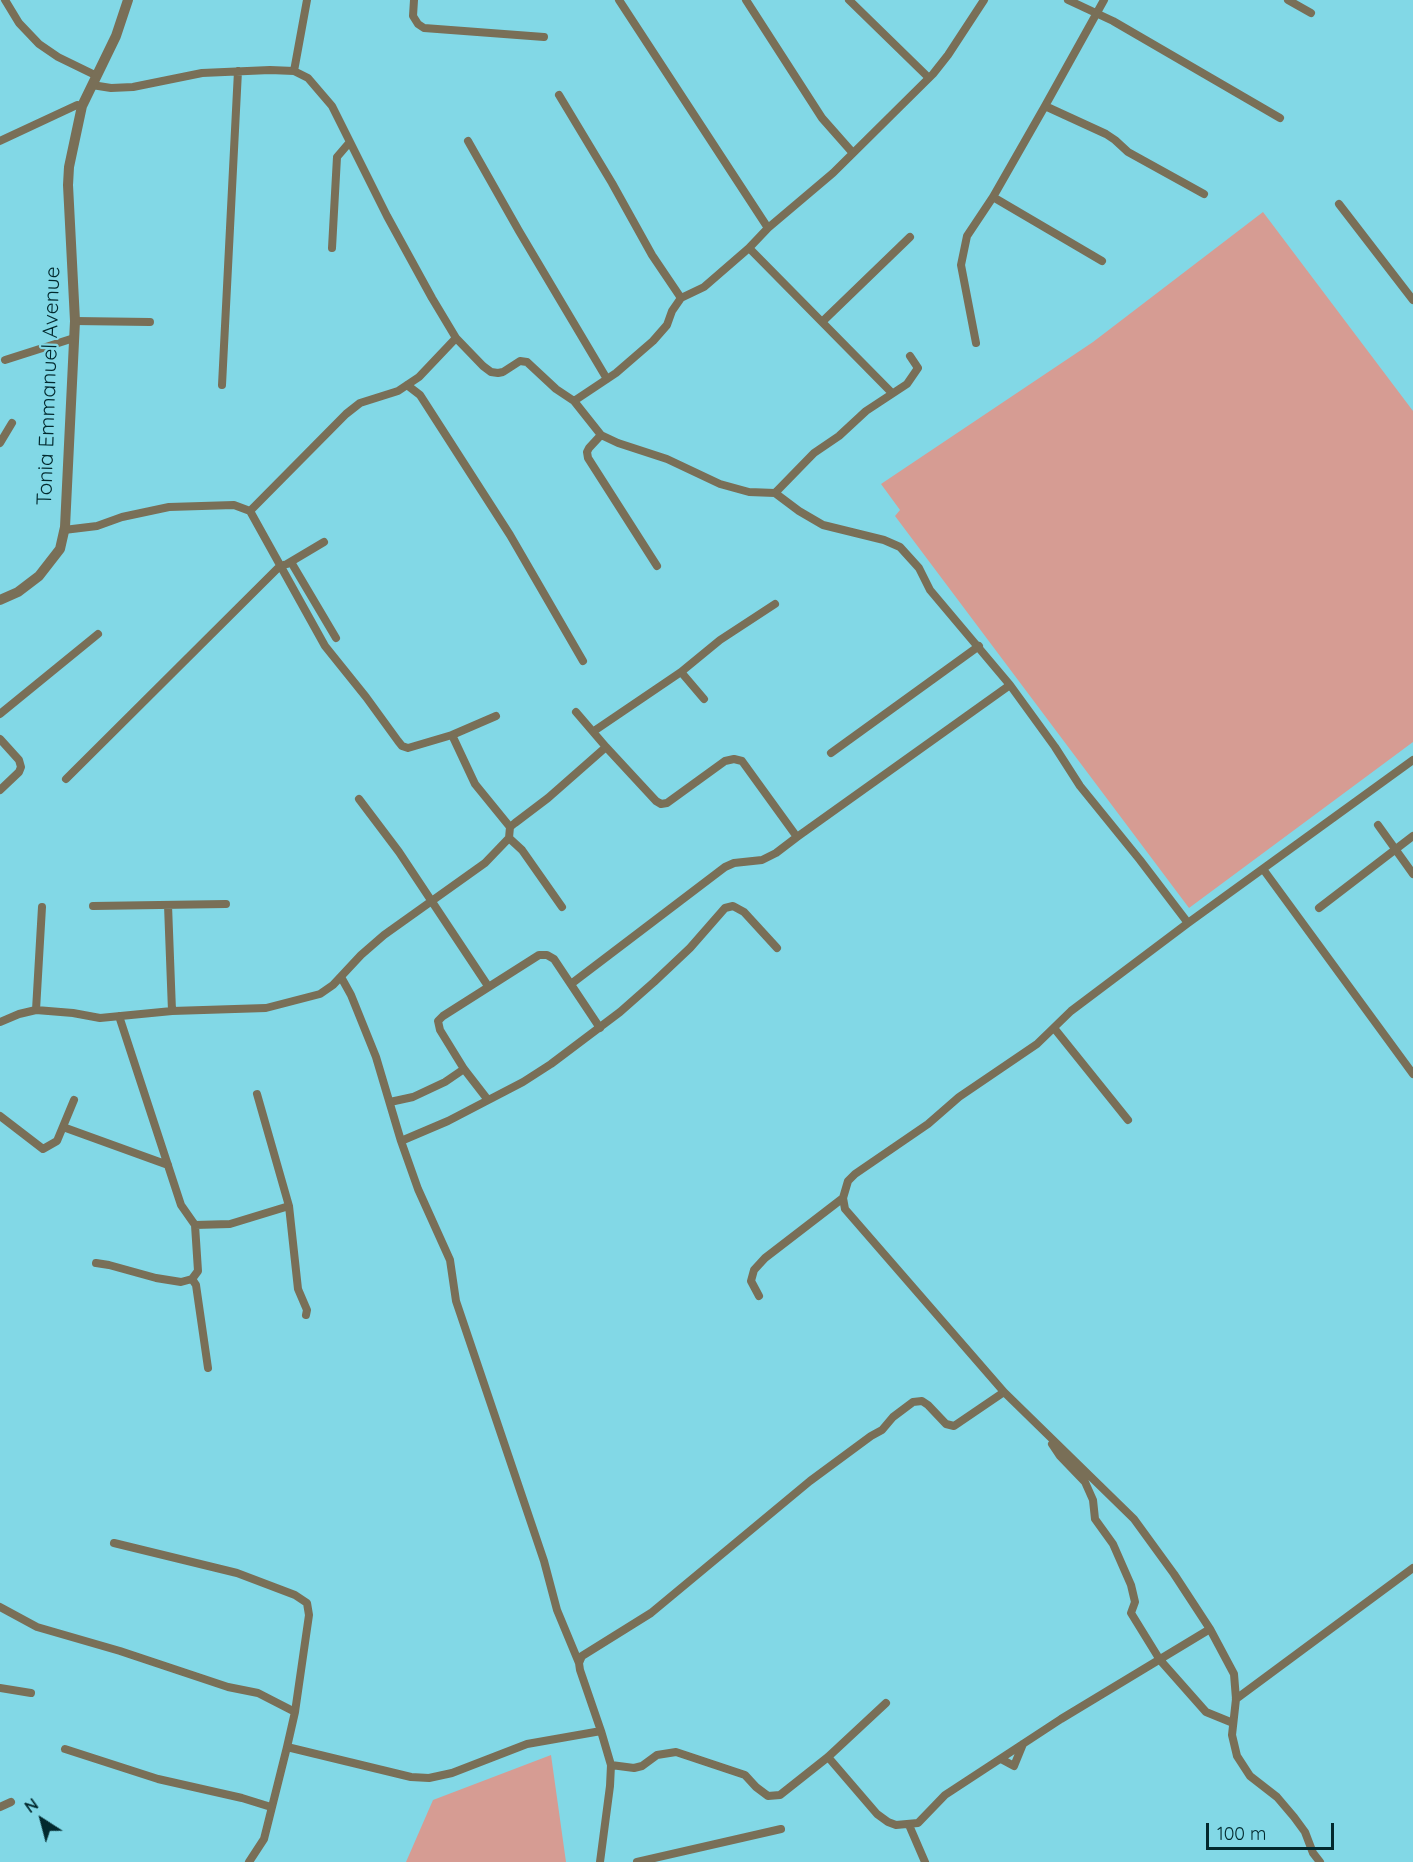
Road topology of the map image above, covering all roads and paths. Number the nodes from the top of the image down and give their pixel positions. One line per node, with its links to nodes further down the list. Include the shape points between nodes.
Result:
1 (6, 0): 18 (street, via 19,23 39,44)
2 (128, 0): 18 (street, Tonia Emmanuel Avenue)
3 (307, 0): 16 (street)
4 (414, 0): 14 (street, via 413,16 424,28)
5 (619, 0): 30 (street)
6 (746, 0): 26 (street, via 822,118)
7 (849, 0): 17 (street)
8 (984, 0): 17 (street)
9 (1068, 0): 12 (street)
10 (1104, 0): 12 (street)
11 (1287, 0): 13 (street)
12 (1096, 13): 21 (street); 22 (street)
13 (1311, 13)
14 (544, 37)
15 (238, 71): 16 (street); 18 (street, via 202,73 133,87 111,88); 46 (street)
16 (294, 71): 25 (street, via 308,78 332,106)
17 (929, 78): 26 (street)
18 (95, 81): 20 (street, Tonia Emmanuel Avenue)
19 (559, 95): 35 (street)
20 (82, 106): 23 (street); 37 (street, Tonia Emmanuel Avenue, via 68,185)
21 (1046, 106): 27 (street, via 1106,134 1135,156); 28 (street)
22 (1280, 118)
23 (0, 141)
24 (468, 141): 45 (street)
25 (349, 143): 32 (street, via 338,157); 41 (street)
26 (852, 152): 30 (street)
27 (1204, 194)
28 (993, 197): 34 (street); 42 (street, via 967,236 962,253)
29 (1339, 204): 36 (street)
30 (768, 228): 33 (street)
31 (910, 237): 39 (street)
32 (332, 248)
33 (749, 248): 35 (street, via 704,287); 39 (street)
34 (1102, 261)
35 (681, 298): 45 (street, via 654,341)
36 (1413, 300)
37 (75, 321): 38 (street); 40 (street, Tonia Emmanuel Avenue)
38 (150, 322)
39 (822, 322): 48 (street)
40 (74, 338): 44 (street); 55 (street, Tonia Emmanuel Avenue)
41 (456, 338): 47 (street); 49 (street, via 491,372 503,372 520,361 527,362)
42 (976, 343)
43 (910, 356): 48 (street, via 917,364 917,372)
44 (5, 360)
45 (607, 379): 49 (street)
46 (222, 385)
47 (407, 385): 54 (street, via 355,407); 65 (street, via 420,395 510,535)
48 (892, 393): 53 (street, via 814,453)
49 (574, 401): 51 (street)
50 (12, 423): 52 (street)
51 (601, 435): 53 (street, via 720,484 749,492); 59 (street, via 589,448 588,458)
52 (0, 443)
53 (775, 493): 64 (street, via 823,525 900,547 919,568 930,590)
54 (250, 511): 55 (street, via 234,506 169,507 98,526); 58 (street)
55 (64, 530): 60 (street, Tonia Emmanuel Avenue, via 60,549 46,568 18,592)
56 (324, 542): 57 (street)
57 (291, 562): 58 (street); 63 (street)
58 (280, 566): 73 (street, via 325,646 402,746 408,748); 78 (street)
59 (657, 566)
60 (0, 600)
61 (775, 604): 66 (street, via 720,640)
62 (98, 634): 70 (street)
63 (336, 638)
64 (979, 646): 67 (street); 76 (street)
65 (583, 661)
66 (681, 672): 68 (street); 72 (street)
67 (1010, 685): 84 (street); 96 (street, via 1080,786)
68 (704, 699)
69 (576, 712): 72 (street)
70 (0, 714)
71 (496, 716): 73 (street)
72 (594, 731): 75 (street)
73 (452, 735): 82 (street, via 475,784)
74 (0, 740): 79 (street, via 21,767)
75 (606, 747): 82 (street); 84 (street, via 661,804 725,761 742,761)
76 (831, 753)
77 (1413, 760): 87 (street)
78 (66, 779)
79 (0, 790)
80 (359, 799): 89 (street)
81 (1378, 825): 86 (street)
82 (510, 828): 85 (street)
83 (1413, 836): 86 (street)
84 (797, 837): 99 (street, via 770,857 725,867)
85 (509, 838): 89 (street, via 485,863); 94 (street)
86 (1395, 849): 88 (street); 95 (street)
87 (1263, 869): 96 (street); 108 (street)
88 (1413, 874)
89 (431, 901): 98 (street, via 376,942); 100 (street)
90 (226, 904): 91 (street)
91 (168, 905): 92 (street); 102 (street)
92 (93, 906)
93 (42, 907): 101 (street)
94 (562, 907)
95 (1319, 908)
96 (1188, 923): 106 (street)
97 (777, 948): 105 (street, via 744,912 733,906 725,908 690,948)
98 (341, 977): 102 (street, via 320,994 282,1006); 112 (street, via 376,1057)
99 (571, 984): 100 (street, via 554,959 539,955); 105 (street)
100 (488, 986): 107 (street, via 438,1022)
101 (36, 1010): 103 (street, via 100,1018); 104 (street)
102 (172, 1011): 103 (street)
103 (119, 1016): 117 (street)
104 (0, 1022)
105 (600, 1028): 111 (street, via 551,1064)
106 (1054, 1028): 114 (street); 118 (street, via 855,1174 848,1181)
107 (464, 1069): 111 (street); 112 (street, via 413,1097)
108 (1413, 1074)
109 (257, 1094): 119 (street)
110 (74, 1100): 115 (street)
111 (488, 1100): 116 (street)
112 (390, 1102): 116 (street)
113 (0, 1116): 115 (street, via 43,1149 57,1141)
114 (1128, 1120)
115 (63, 1127): 117 (street)
116 (401, 1141): 133 (street, via 450,1260 456,1301 557,1610)
117 (168, 1165): 120 (street, via 181,1205)
118 (843, 1198): 123 (street, via 754,1270 751,1281); 126 (street, via 845,1209)
119 (289, 1206): 120 (street, via 230,1224); 124 (street, via 298,1289)
120 (195, 1225): 122 (street, via 198,1268)
121 (96, 1263): 122 (street, via 156,1278 181,1282)
122 (192, 1279): 125 (street)
123 (759, 1296)
124 (306, 1315)
125 (208, 1368)
126 (1004, 1392): 127 (street); 133 (street, via 954,1426 943,1422 922,1401 913,1402 882,1430 810,1481 651,1613 582,1656)
127 (1046, 1434): 131 (street, via 1134,1520); 132 (street, via 1084,1482 1093,1500 1095,1518 1113,1544 1131,1585 1135,1602 1131,1613)
128 (114, 1543): 138 (street, via 237,1573 307,1603 309,1615)
129 (1413, 1568): 136 (street)
130 (0, 1607): 138 (street, via 37,1627 258,1693)
131 (1210, 1629): 132 (street); 136 (street, via 1234,1674)
132 (1160, 1660): 139 (street, via 1206,1712); 141 (street)
133 (579, 1663): 140 (street)
134 (0, 1688): 135 (street)
135 (31, 1693)
136 (1236, 1699): 139 (street)
137 (886, 1703): 144 (street)
138 (295, 1712): 142 (street)
139 (1233, 1724): 156 (street, via 1237,1756 1250,1776 1277,1797 1294,1817)
140 (601, 1731): 142 (street, via 527,1744 429,1778); 146 (street)
141 (1023, 1744): 145 (street); 145 (street, via 1014,1766)
142 (287, 1747): 149 (street)
143 (65, 1749): 149 (street, via 158,1779)
144 (828, 1758): 146 (street, via 780,1795 768,1796 745,1775 676,1752 657,1755 634,1768); 150 (street, via 878,1814 888,1822)
145 (1001, 1759): 150 (street, via 945,1796 918,1823)
146 (611, 1765): 153 (street)
147 (11, 1802): 148 (street)
148 (0, 1807)
149 (271, 1807): 152 (street, via 264,1839)
150 (909, 1825): 155 (street)
151 (781, 1829): 154 (street)
152 (249, 1862)
153 (601, 1862)
154 (637, 1862)
155 (925, 1862)
156 (1320, 1862)

